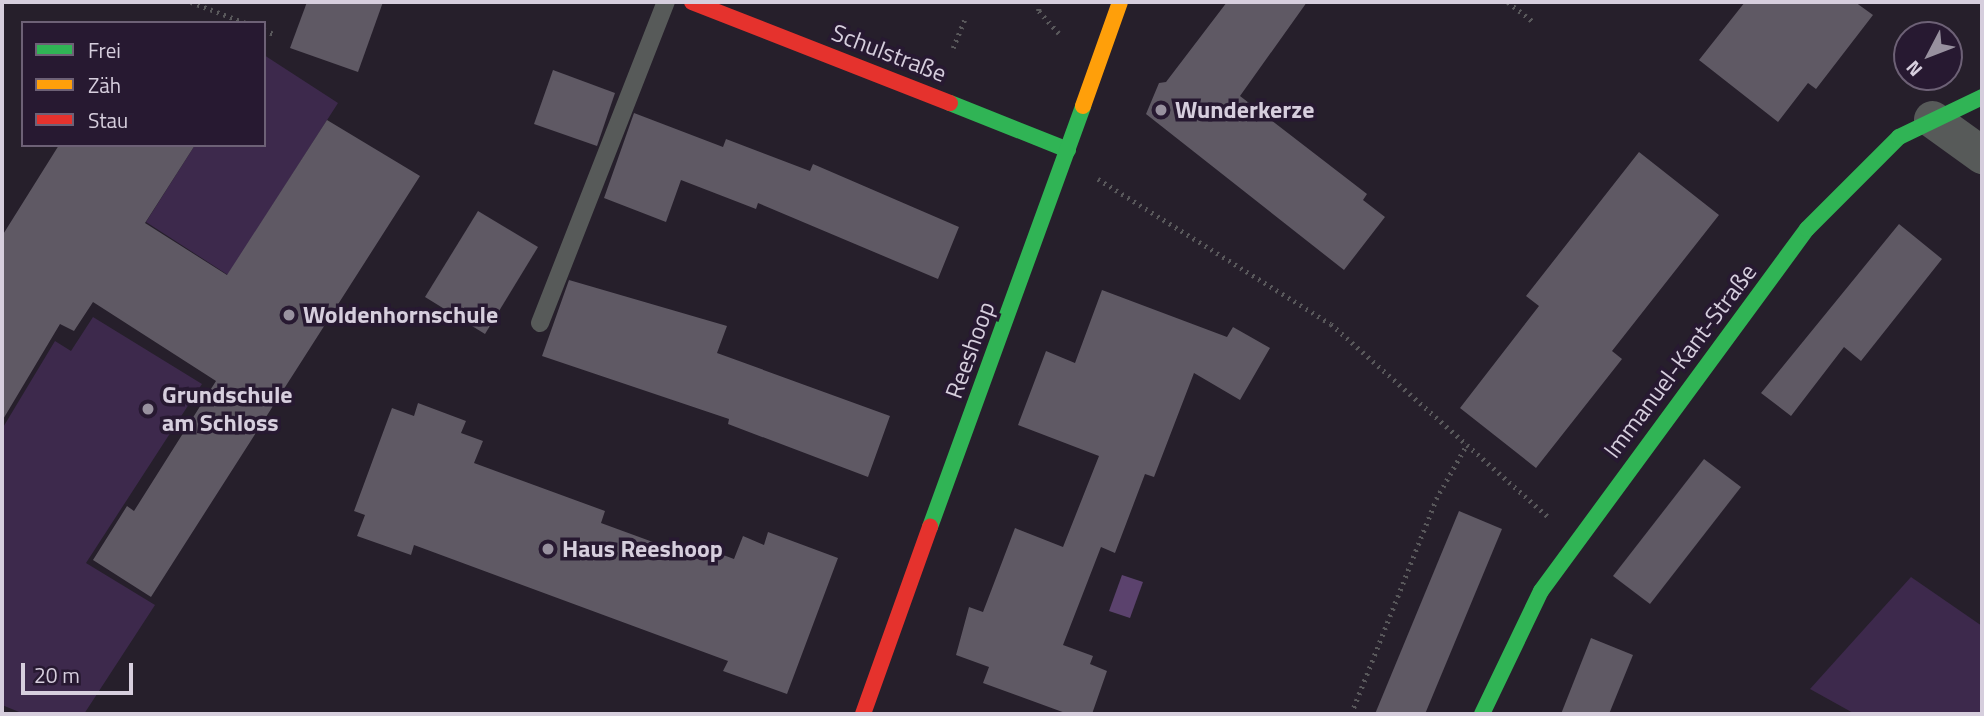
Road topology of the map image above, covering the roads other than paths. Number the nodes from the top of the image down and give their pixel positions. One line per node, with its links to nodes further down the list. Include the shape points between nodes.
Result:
1 (666, 2): 8 (lane)
2 (692, 2): 6 (street, Schulstraße)
3 (1120, 2): 6 (street, Reeshoop)
4 (1982, 97): 5 (street, Immanuel-Kant-Straße)
5 (1932, 118): 7 (street); 10 (street, Immanuel-Kant-Straße, via 1871,160 1807,229 1575,540 1541,591)
6 (1068, 150): 9 (street, Reeshoop)
7 (1982, 155)
8 (540, 323)
9 (863, 714)
10 (1482, 714)

